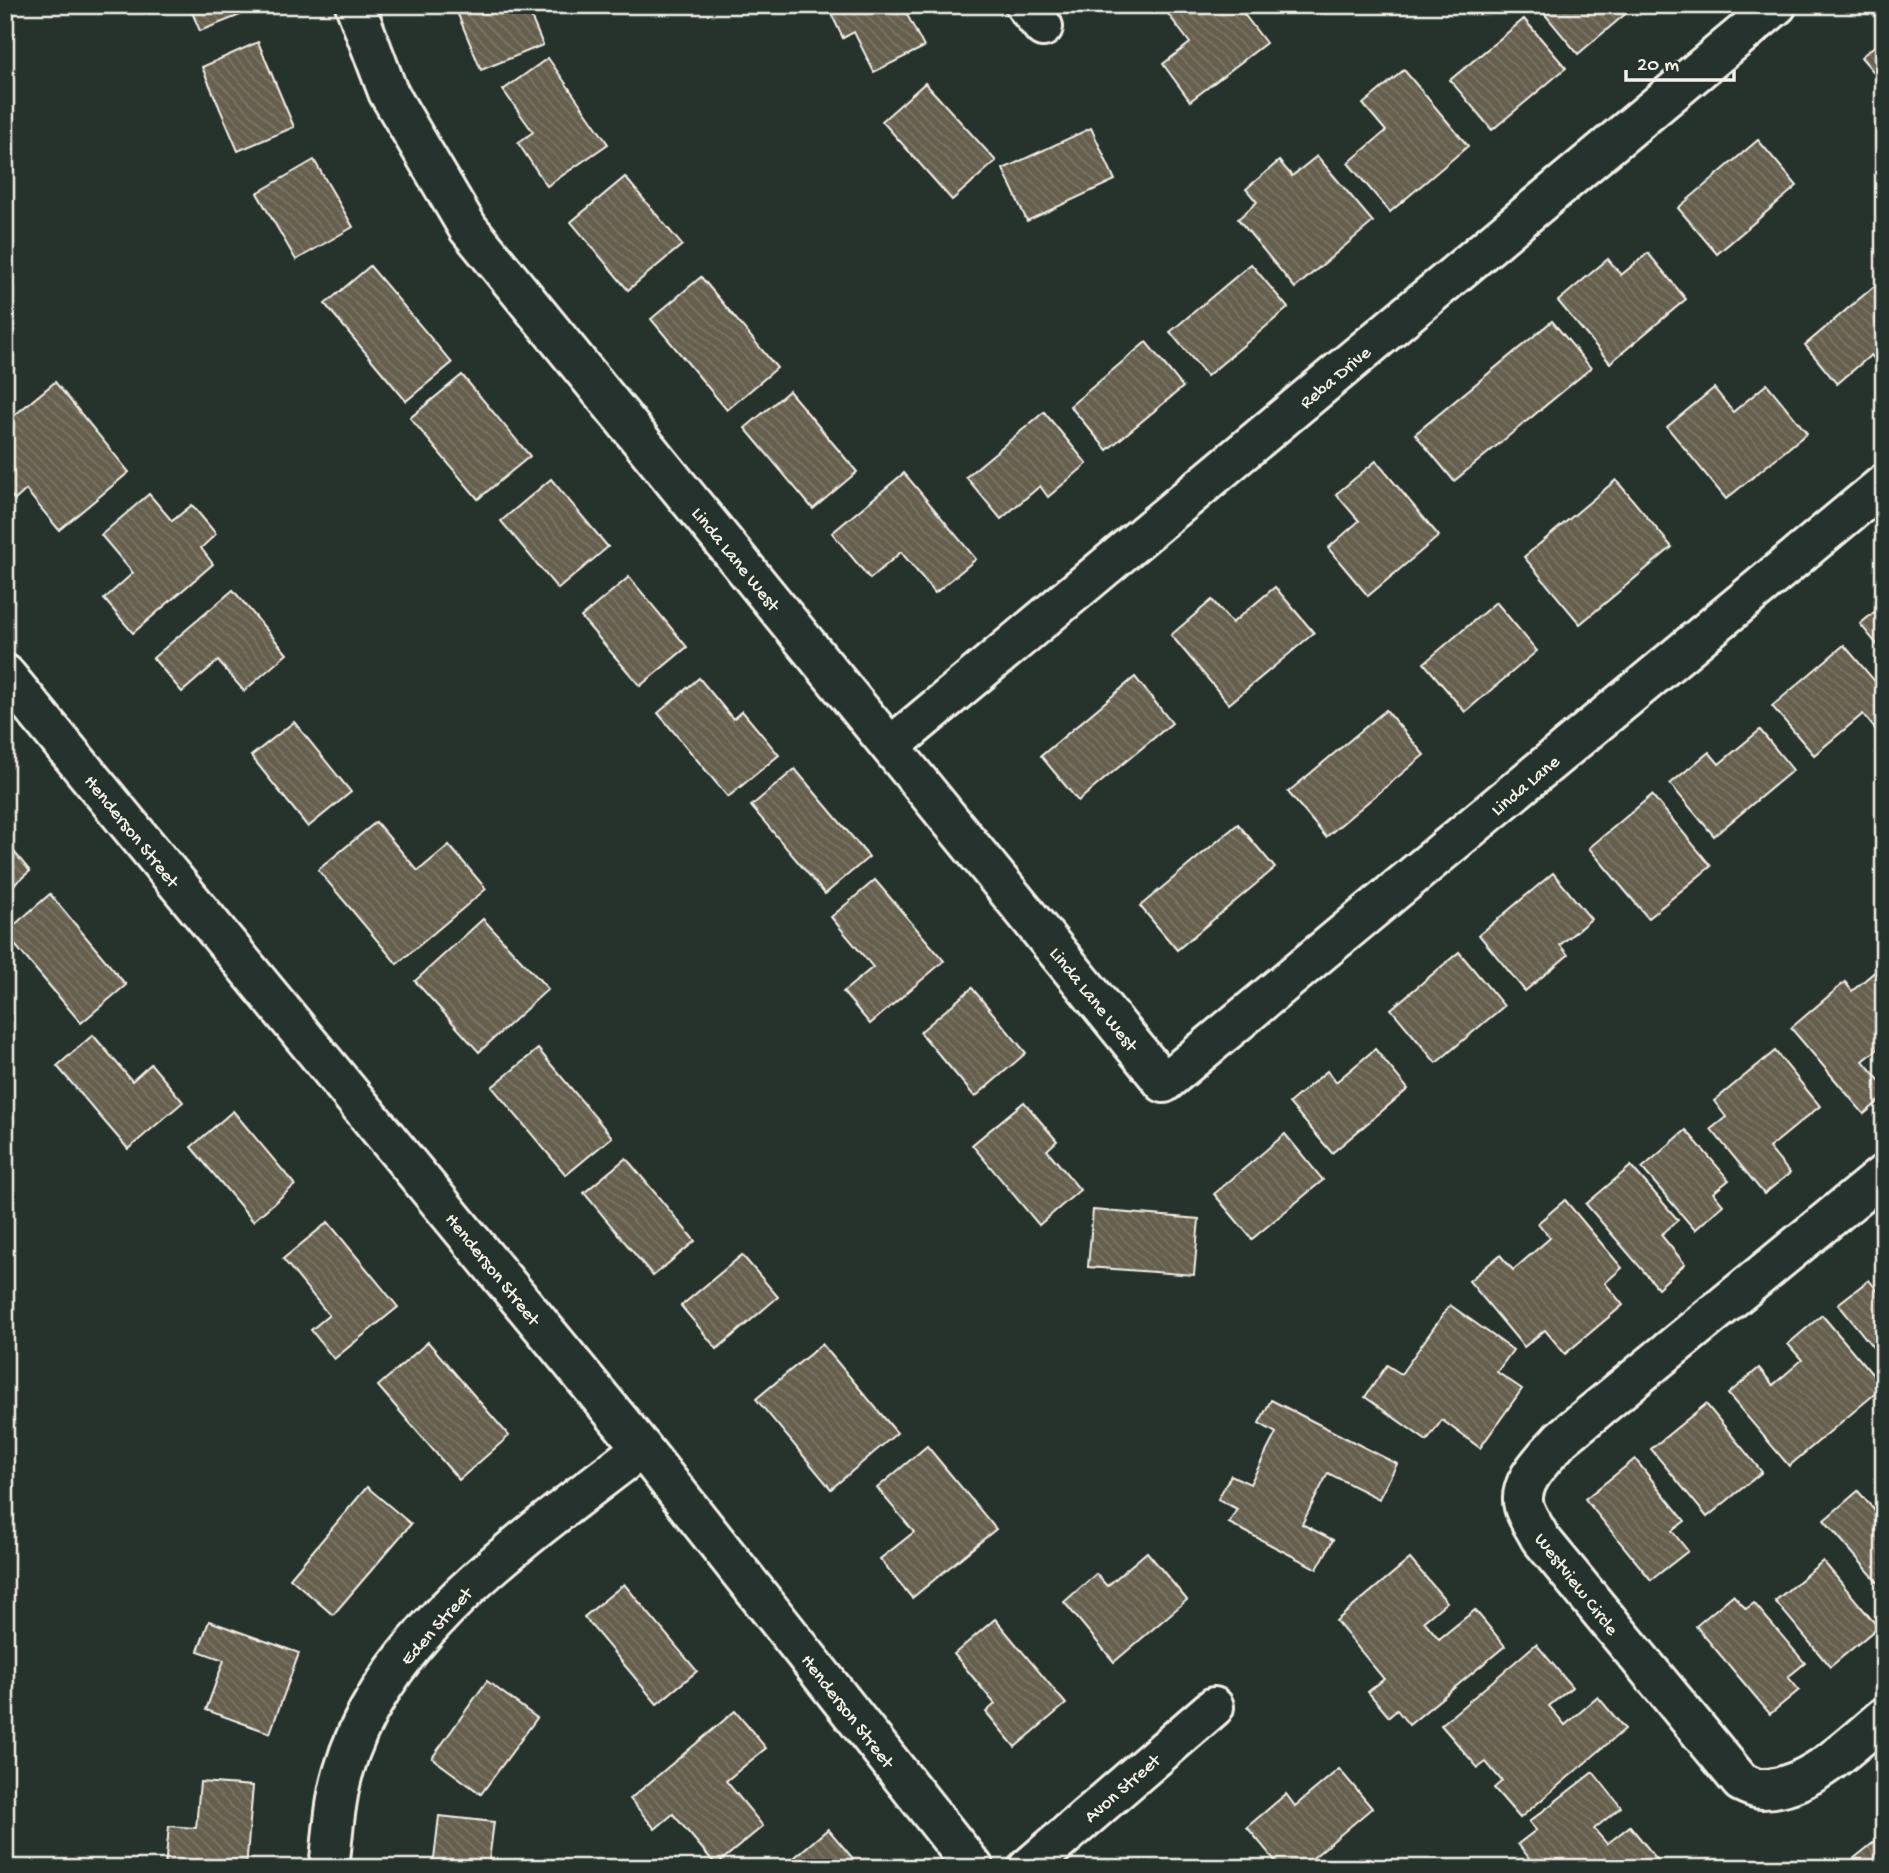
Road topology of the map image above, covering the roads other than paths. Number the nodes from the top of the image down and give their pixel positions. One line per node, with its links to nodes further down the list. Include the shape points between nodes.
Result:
1 (355, 5): 5 (street, Linda Lane West, via 388,92 468,228)
2 (1777, 5): 5 (street, Reba Drive)
3 (1884, 484): 6 (street, Linda Lane)
4 (5, 674): 8 (street, Henderson Street)
5 (891, 746): 6 (street, Linda Lane West)
6 (1164, 1083)
7 (1884, 1174): 10 (street, Westview Circle, via 1561,1439 1524,1489 1524,1507 1540,1538 1741,1782 1760,1790 1792,1783 1825,1765)
8 (642, 1448): 11 (street, Eden Street, via 484,1573 394,1670 366,1717 342,1773); 12 (street, Henderson Street)
9 (1214, 1707): 13 (street, Avon Street)
10 (1884, 1717)
11 (329, 1868)
12 (974, 1868)
13 (1028, 1868)

